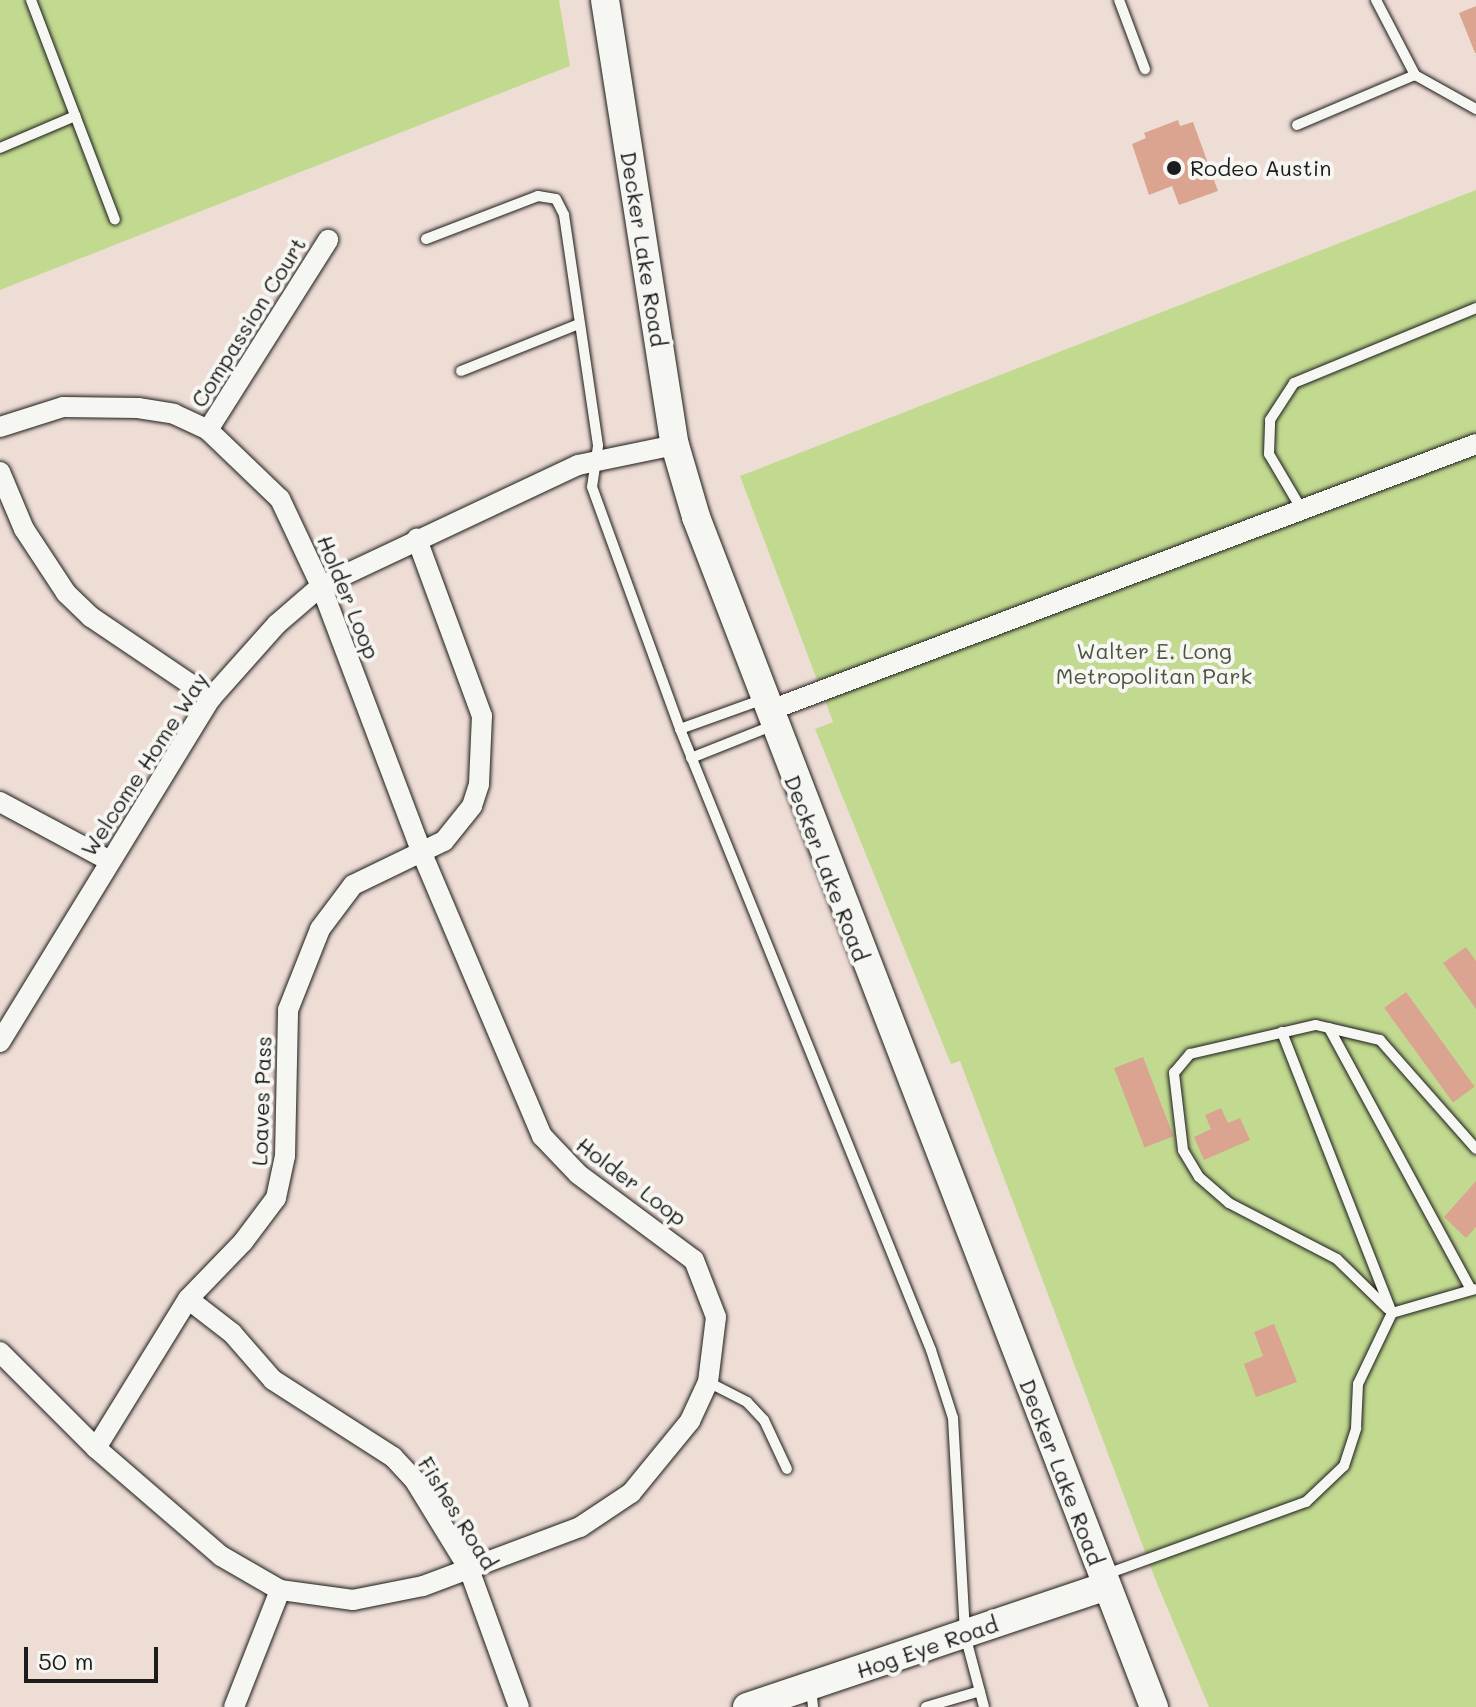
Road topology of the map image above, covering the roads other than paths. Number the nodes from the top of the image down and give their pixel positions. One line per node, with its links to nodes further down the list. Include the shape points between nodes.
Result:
1 (31, 0): 8 (lane)
2 (605, 0): 20 (main road, Decker Lake Road)
3 (1119, 0): 5 (lane)
4 (1376, 0): 6 (lane)
5 (1145, 69)
6 (1415, 75): 7 (lane); 9 (lane)
7 (1476, 109)
8 (75, 116): 10 (lane); 11 (lane)
9 (1297, 125)
10 (0, 148)
11 (115, 220)
12 (426, 239): 15 (lane, via 538,196 556,199 564,215)
13 (328, 240): 18 (street, Compassion Court)
14 (1476, 308): 23 (lane, via 1294,383 1270,420 1269,454)
15 (579, 324): 16 (lane); 21 (lane, via 598,446)
16 (461, 371)
17 (0, 427): 18 (street, Holder Loop, via 63,407 105,406 174,414)
18 (208, 430): 25 (street, Holder Loop, via 280,499)
19 (1476, 444): 23 (street)
20 (675, 445): 21 (street, Welcome Home Way); 27 (main road, Decker Lake Road)
21 (595, 462): 24 (street, Welcome Home Way); 28 (lane, via 592,487)
22 (0, 472): 26 (street, via 24,529 66,593 91,617)
23 (1302, 510): 27 (street)
24 (417, 539): 25 (street, Welcome Home Way); 31 (street, Loaves Pass, via 482,716 484,745 479,784 461,826)
25 (321, 586): 26 (street, Welcome Home Way, via 277,624); 31 (street, Holder Loop)
26 (211, 698): 32 (street, Welcome Home Way)
27 (768, 712): 28 (lane); 29 (lane); 45 (main road, Decker Lake Road)
28 (680, 729): 29 (lane)
29 (691, 758): 47 (lane, via 931,1350 953,1418)
30 (0, 802): 32 (street)
31 (421, 851): 38 (street, Loaves Pass, via 353,885 320,929 288,1010 282,1182 243,1242); 41 (street, Holder Loop, via 542,1136 578,1174 694,1260 716,1317)
32 (110, 861): 35 (street, Welcome Home Way)
33 (1329, 1028): 34 (lane, via 1316,1025); 36 (lane, via 1380,1040); 37 (lane)
34 (1282, 1032): 39 (lane); 39 (lane, via 1190,1054 1174,1073 1183,1150 1199,1177 1229,1203 1337,1259)
35 (0, 1042)
36 (1476, 1149)
37 (1473, 1289): 39 (lane)
38 (188, 1299): 42 (street, Loaves Pass); 44 (street, Fishes Road, via 232,1333 273,1380 393,1457 415,1481)
39 (1392, 1313): 45 (lane, via 1358,1384 1356,1428 1344,1466 1329,1483 1306,1502)
40 (0, 1352): 42 (street, Holder Loop)
41 (708, 1382): 43 (lane, via 747,1402 764,1420); 44 (street, Holder Loop, via 690,1421 631,1493 580,1527)
42 (96, 1448): 46 (street, Holder Loop, via 209,1547)
43 (787, 1469)
44 (469, 1569): 46 (street, Holder Loop, via 423,1586 353,1600); 51 (street, Fishes Road)
45 (1104, 1581): 47 (main road, Hog Eye Road); 55 (main road, Decker Lake Road)
46 (280, 1590): 50 (street)
47 (965, 1635): 48 (lane); 49 (main road, Hog Eye Road)
48 (980, 1691): 53 (lane); 54 (lane)
49 (812, 1696): 52 (main road, Hog Eye Road)
50 (234, 1707)
51 (519, 1707)
52 (747, 1707)
53 (926, 1707)
54 (984, 1707)
55 (1154, 1707)

